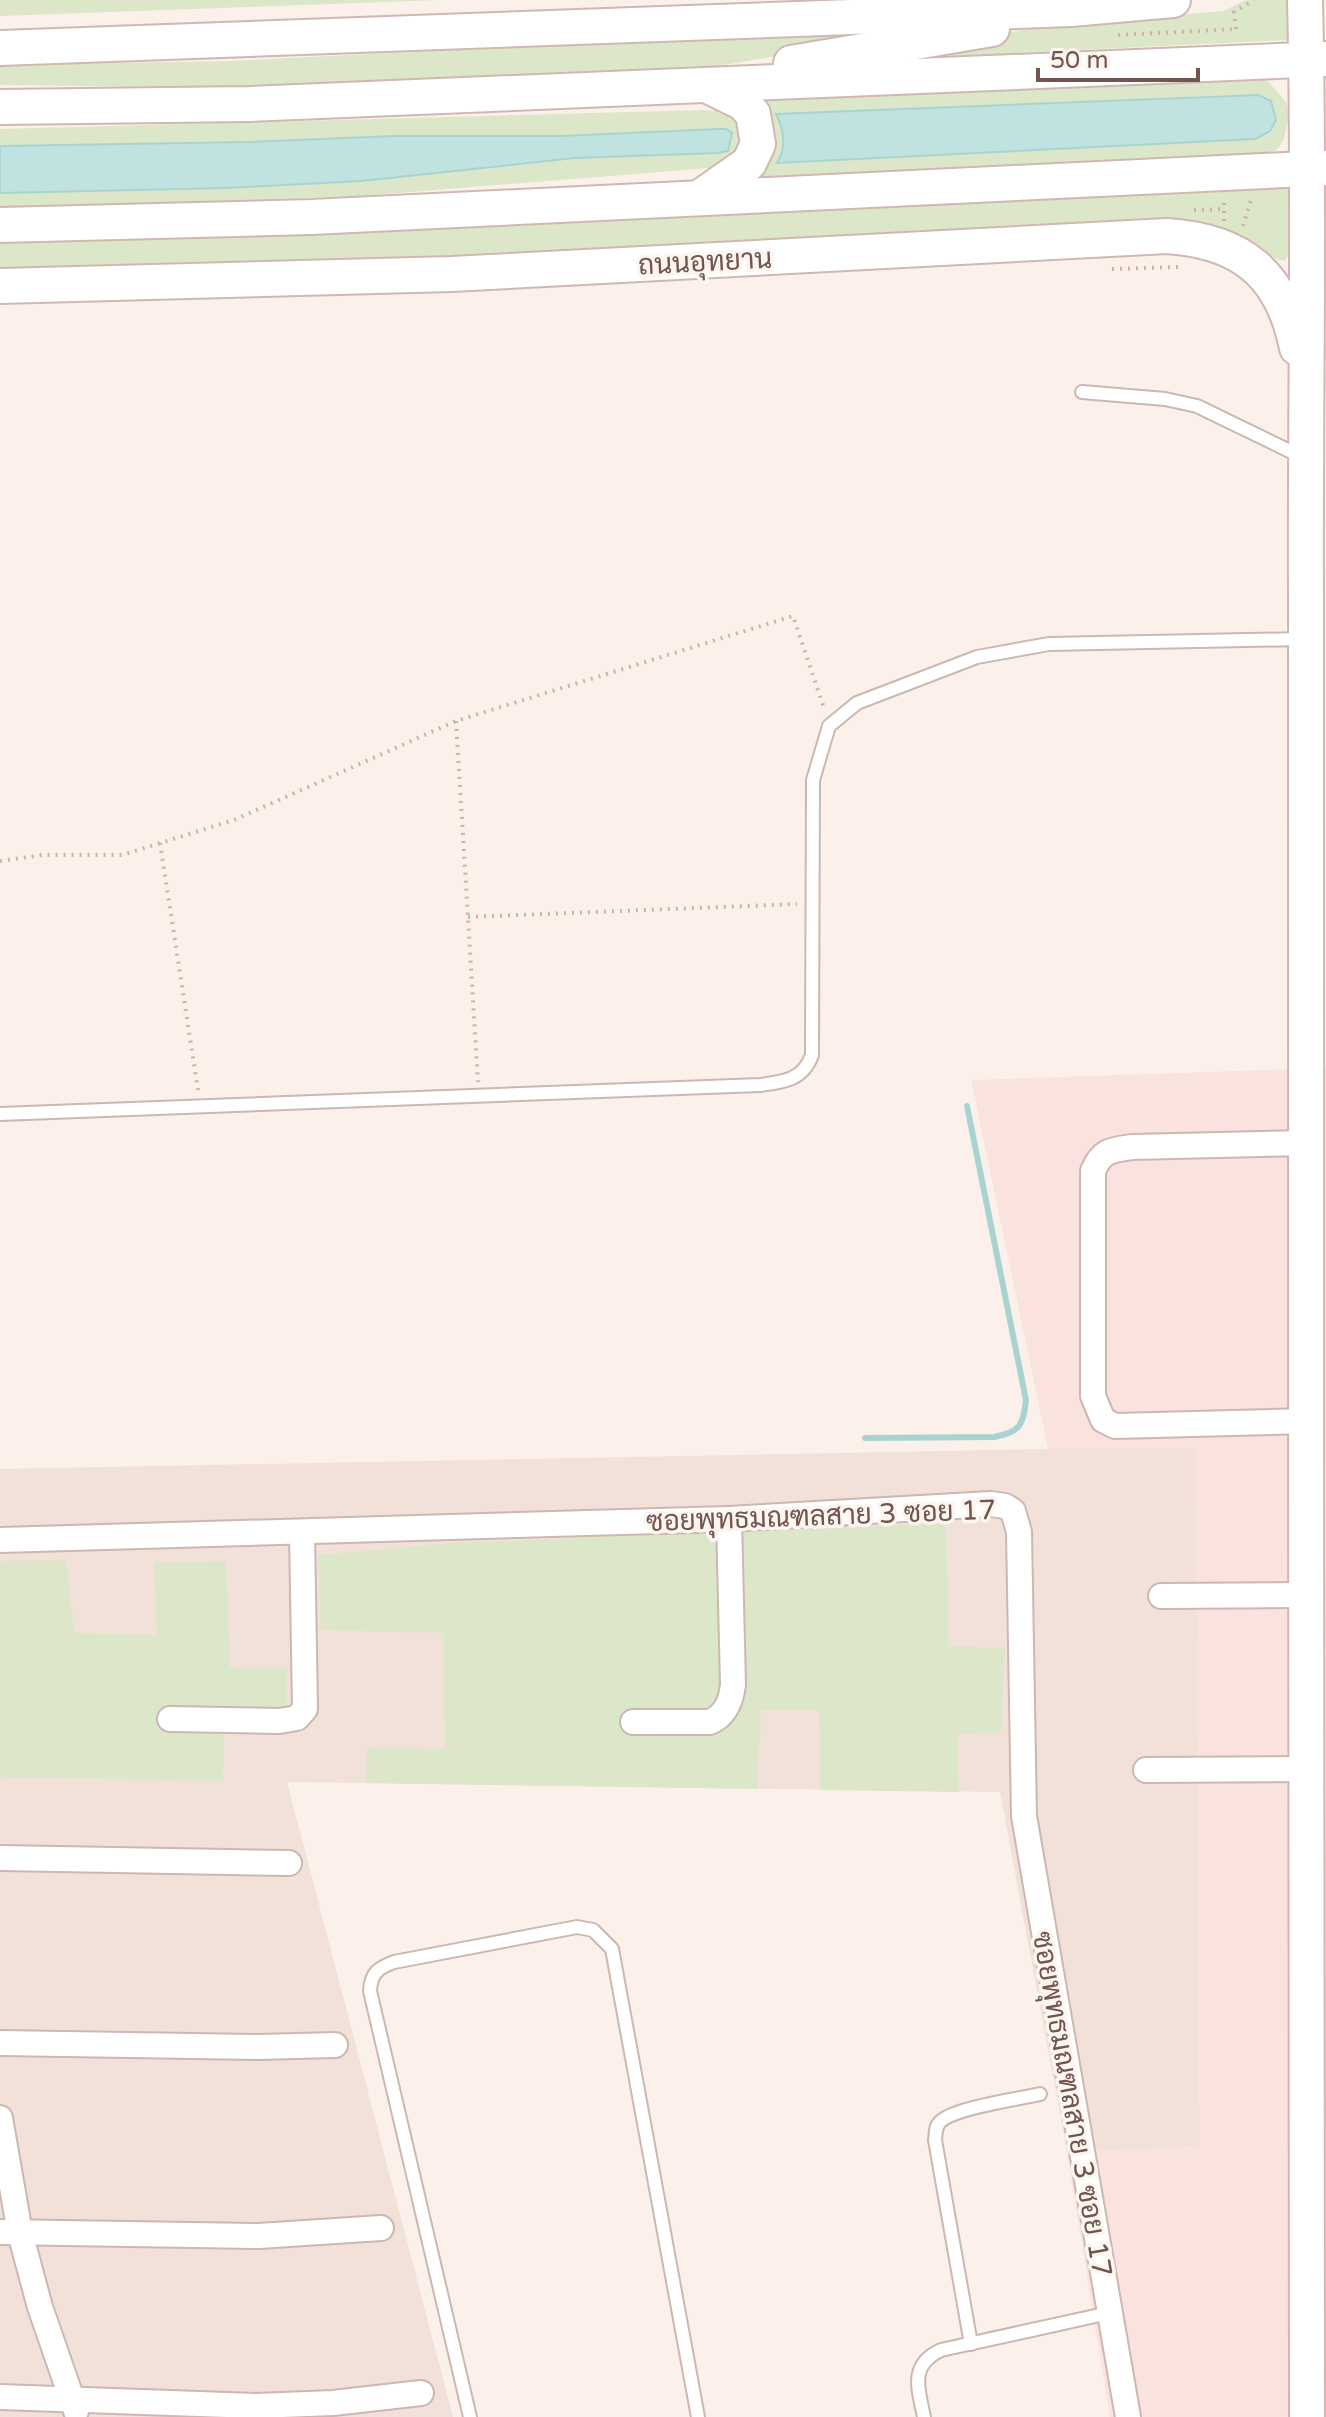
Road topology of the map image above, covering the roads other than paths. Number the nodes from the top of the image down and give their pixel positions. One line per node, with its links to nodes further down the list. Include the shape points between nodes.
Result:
1 (1173, 0): 3 (main road)
2 (1305, 0): 5 (main road)
3 (1071, 9): 4 (main road); 7 (main road, via 976,33)
4 (0, 48)
5 (1316, 59): 6 (main road); 9 (main road)
6 (704, 85): 7 (main road); 10 (main road, via 743,103 753,114 758,144 749,163)
7 (641, 89): 8 (main road, via 250,104)
8 (0, 107)
9 (1317, 168): 10 (main road); 14 (main road)
10 (699, 198): 11 (main road, via 311,217)
11 (0, 225)
12 (0, 286): 14 (main road, ถนนอุทยาน, via 467,273 1199,238 1245,258 1275,287 1295,336)
13 (1082, 392): 15 (lane, via 1197,406)
14 (1305, 400): 15 (main road)
15 (1305, 459): 16 (main road)
16 (1306, 639): 17 (lane, via 1049,644 977,657 857,703 829,726 813,780 812,1055 793,1079 760,1085); 18 (main road)
17 (0, 1114)
18 (1308, 1143): 19 (main road); 19 (street, via 1132,1147 1098,1158 1093,1171 1093,1396 1103,1420 1115,1426)
19 (1306, 1421): 23 (main road)
20 (729, 1519): 21 (street, ซอยพุทธมณฑลสาย 3 ซอย 17); 26 (street, via 733,1685 727,1707 710,1722); 37 (street, ซอยพุทธมณฑลสาย 3 ซอย 17, via 991,1504 1013,1511 1017,1519 1024,1816)
21 (302, 1532): 22 (street, ซอยพุทธมณฑลสาย 3 ซอย 17); 25 (street, via 305,1709 297,1718 279,1721)
22 (0, 1540)
23 (1304, 1595): 24 (street); 27 (main road)
24 (1161, 1596)
25 (170, 1719)
26 (633, 1722)
27 (1304, 1769): 28 (street); 47 (main road)
28 (1146, 1770)
29 (0, 1858): 30 (street)
30 (289, 1863)
31 (0, 2043): 32 (street)
32 (335, 2045)
33 (1040, 2094): 38 (lane, via 956,2112 936,2126)
34 (0, 2118): 36 (street)
35 (381, 2228): 36 (street, via 259,2236)
36 (10, 2233): 41 (street)
37 (1109, 2313): 38 (lane); 46 (street, ซอยพุทธมณฑลสาย 3 ซอย 17)
38 (971, 2344): 45 (lane, via 941,2350 922,2363 918,2387)
39 (421, 2393): 41 (street, via 333,2403)
40 (0, 2397): 41 (street)
41 (74, 2409)
42 (697, 2416): 43 (lane, via 612,1949 593,1930 577,1927 394,1962 370,1978); 44 (lane)
43 (470, 2417)
44 (681, 2417)
45 (924, 2417)
46 (1128, 2417)
47 (1307, 2417)

